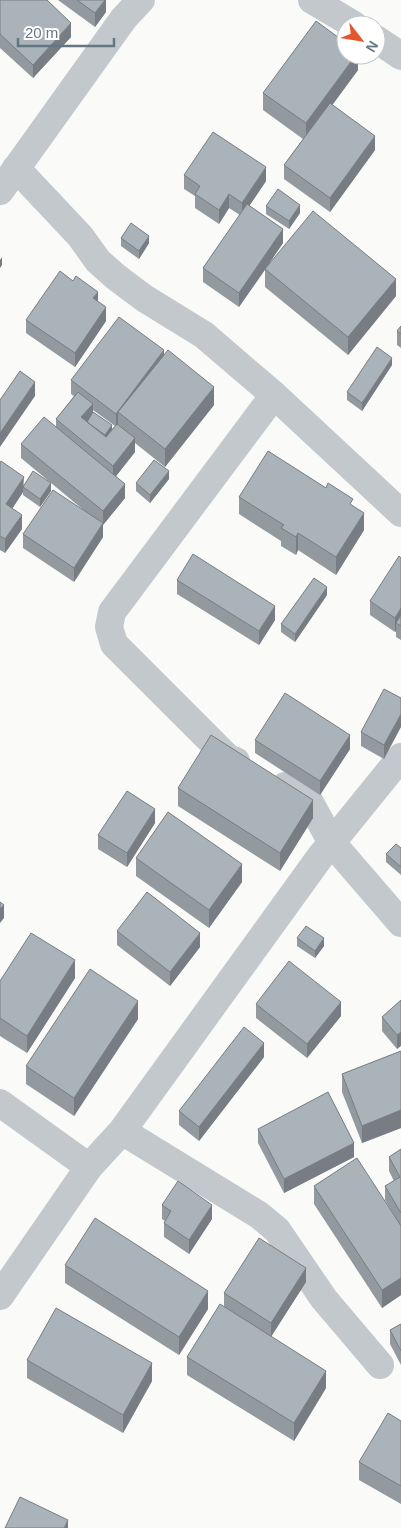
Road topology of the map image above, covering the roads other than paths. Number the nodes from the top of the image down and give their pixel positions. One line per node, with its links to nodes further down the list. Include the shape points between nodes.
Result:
1 (141, 0): 6 (street, via 124,18)
2 (312, 0): 3 (street)
3 (337, 15)
4 (386, 46): 5 (street)
5 (401, 56)
6 (16, 168): 7 (street); 8 (street, via 116,277 204,335)
7 (0, 191)
8 (274, 395): 9 (street); 11 (street, via 112,612 109,627 114,644 228,758 261,772 308,799)
9 (401, 513)
10 (401, 756): 11 (street)
11 (332, 842): 12 (street); 14 (street)
12 (401, 923)
13 (0, 1103): 15 (street)
14 (122, 1131): 15 (street); 17 (street, via 259,1215 277,1230 324,1299)
15 (89, 1167): 16 (street)
16 (0, 1296)
17 (380, 1365)

